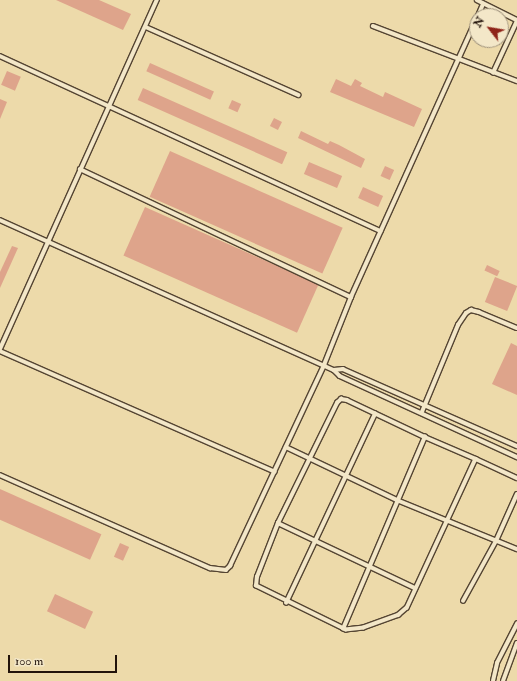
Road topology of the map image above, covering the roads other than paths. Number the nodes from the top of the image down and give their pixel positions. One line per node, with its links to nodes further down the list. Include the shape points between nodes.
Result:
1 (157, 0): 7 (lane)
2 (478, 0): 3 (lane)
3 (484, 4): 4 (lane); 5 (lane)
4 (482, 8)
5 (517, 21): 11 (lane)
6 (373, 26): 10 (lane)
7 (146, 27): 13 (lane); 14 (lane)
8 (469, 34): 10 (lane)
9 (0, 56): 14 (lane)
10 (458, 58): 11 (lane); 17 (lane)
11 (494, 73): 12 (lane)
12 (517, 82)
13 (299, 95)
14 (109, 104): 15 (lane); 17 (lane)
15 (80, 168): 18 (lane); 19 (lane)
16 (0, 220): 18 (lane)
17 (381, 231): 19 (lane)
18 (47, 241): 21 (lane); 22 (lane)
19 (351, 297): 22 (lane)
20 (517, 328): 24 (lane, via 479,312 471,310 466,313 458,326)
21 (0, 350): 33 (lane)
22 (324, 365): 23 (lane); 29 (lane)
23 (334, 370): 24 (lane, via 343,369); 25 (lane, via 340,376)
24 (425, 405): 25 (lane); 28 (lane)
25 (422, 412): 31 (lane)
26 (375, 414): 27 (lane); 30 (lane, via 347,400 338,401); 35 (lane)
27 (426, 437): 32 (lane); 38 (lane)
28 (517, 446)
29 (286, 447): 30 (lane); 33 (lane)
30 (309, 458): 35 (lane); 40 (lane)
31 (517, 458)
32 (476, 459): 36 (lane); 39 (lane)
33 (275, 472): 34 (lane, via 233,561 226,570 210,568)
34 (0, 475)
35 (346, 476): 38 (lane); 41 (lane)
36 (517, 478)
37 (517, 494): 42 (lane)
38 (397, 500): 39 (lane); 44 (lane)
39 (448, 522): 42 (lane); 45 (lane)
40 (278, 523): 41 (lane); 47 (lane, via 256,582 259,590)
41 (317, 541): 44 (lane); 47 (lane)
42 (496, 542): 43 (lane); 46 (lane)
43 (517, 549)
44 (369, 566): 45 (lane); 49 (lane)
45 (415, 588): 49 (lane, via 407,608 399,615 364,628)
46 (463, 601)
47 (286, 603): 49 (lane)
48 (517, 624): 51 (lane, via 497,663)
49 (343, 629)
50 (517, 643): 52 (lane)
51 (493, 681)
52 (503, 681)

